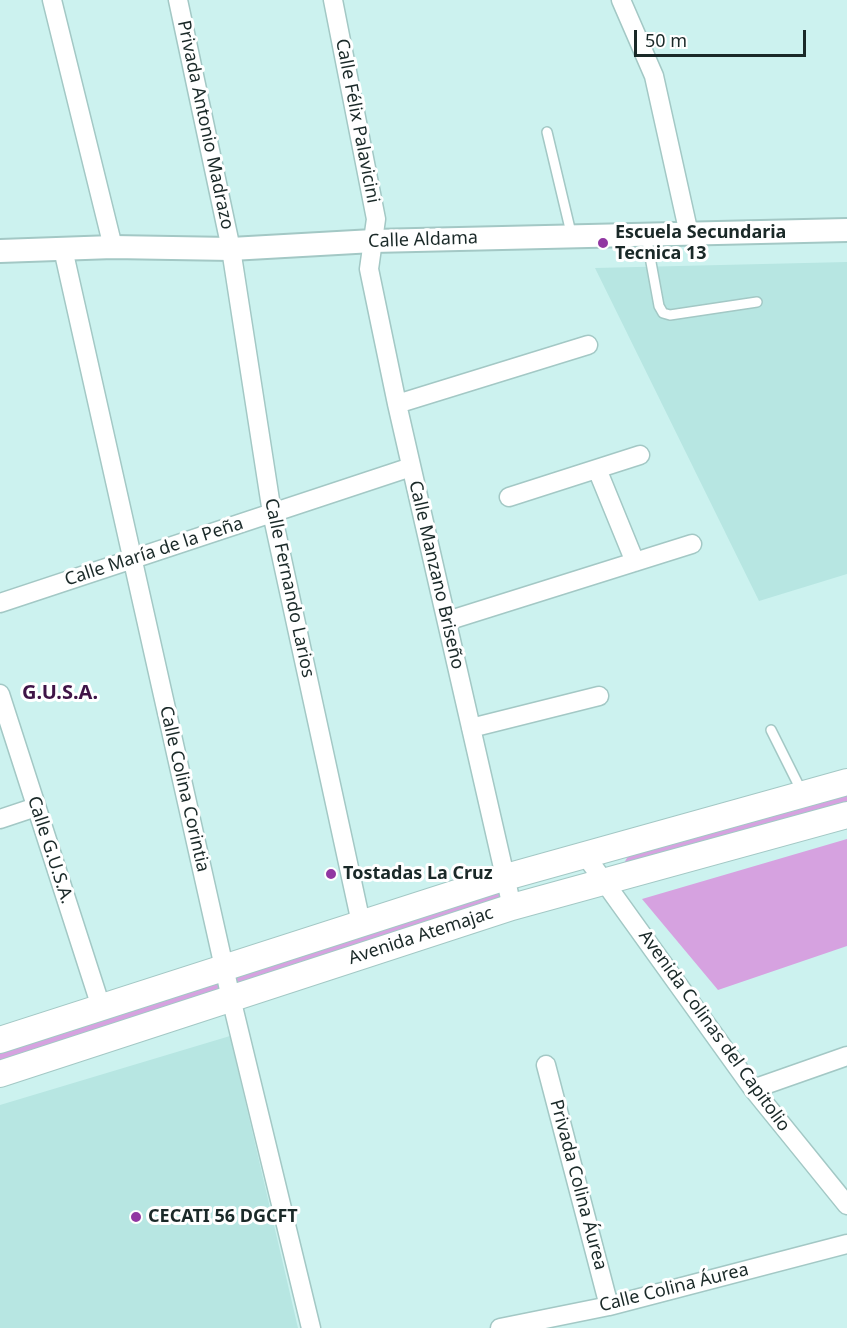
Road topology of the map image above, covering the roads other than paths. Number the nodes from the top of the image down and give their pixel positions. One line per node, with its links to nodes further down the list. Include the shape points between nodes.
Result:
1 (52, 0): 11 (street)
2 (178, 0): 13 (street, Privada Antonio Madrazo)
3 (333, 0): 10 (street, Calle Félix Palavicini, via 376,219)
4 (621, 0): 7 (street, via 654,76)
5 (547, 132): 9 (lane)
6 (847, 230): 7 (street, Calle Aldama)
7 (689, 234): 8 (street, Calle Aldama)
8 (646, 235): 9 (street, Calle Aldama); 15 (lane, via 663,313)
9 (572, 237): 10 (street, Calle Aldama)
10 (373, 242): 13 (street, Calle Aldama); 17 (street, Calle Manzano Briseño, via 369,269)
11 (112, 247): 12 (street, Calle Aldama); 13 (street, Calle Aldama)
12 (63, 249): 14 (street, Calle Aldama); 24 (street, Calle Colina Corintia)
13 (231, 249): 22 (street, Calle Fernando Larios)
14 (0, 251)
15 (757, 302)
16 (588, 345): 17 (street)
17 (397, 404): 19 (street, Calle Manzano Briseño)
18 (640, 455): 20 (street)
19 (411, 467): 22 (street, Calle María de la Peña); 27 (street, Calle Manzano Briseño)
20 (597, 469): 21 (street); 25 (street)
21 (509, 497)
22 (272, 513): 24 (street, Calle María de la Peña); 41 (street, Calle Fernando Larios)
23 (692, 544): 25 (street)
24 (133, 559): 26 (street, Calle María de la Peña); 42 (street, Calle Colina Corintia)
25 (635, 562): 27 (street)
26 (0, 603)
27 (447, 621): 30 (street, Calle Manzano Briseño)
28 (0, 694): 34 (street, Calle G.U.S.A.)
29 (598, 696): 30 (street)
30 (471, 728): 38 (street, Calle Manzano Briseño)
31 (771, 730): 33 (lane)
32 (847, 782): 33 (main road, Avenida Atemajac)
33 (803, 794): 37 (main road, Avenida Atemajac)
34 (36, 807): 36 (street); 44 (street, Calle G.U.S.A.)
35 (847, 815): 39 (main road, Avenida Atemajac)
36 (0, 819)
37 (585, 855): 38 (main road, Avenida Atemajac); 39 (street, Avenida Colinas del Capitolio)
38 (506, 877): 40 (street, Calle Manzano Briseño); 41 (main road, Avenida Atemajac)
39 (605, 883): 40 (main road, Avenida Atemajac); 49 (street, Avenida Colinas del Capitolio)
40 (512, 907): 43 (main road, Avenida Atemajac)
41 (361, 923): 42 (main road, Avenida Atemajac)
42 (224, 967): 43 (street, Calle Colina Corintia); 44 (main road, Avenida Atemajac)
43 (231, 998): 48 (main road, Avenida Atemajac); 53 (street, Calle Colina Corintia)
44 (101, 1006): 45 (main road, Avenida Atemajac)
45 (0, 1040)
46 (847, 1056): 49 (street)
47 (546, 1065): 52 (street, Privada Colina Áurea)
48 (0, 1074)
49 (753, 1089): 50 (street, Avenida Colinas del Capitolio)
50 (847, 1205)
51 (847, 1244): 52 (street, Calle Colina Áurea)
52 (609, 1306): 54 (street, Calle Colina Áurea)
53 (311, 1328)
54 (500, 1328)

